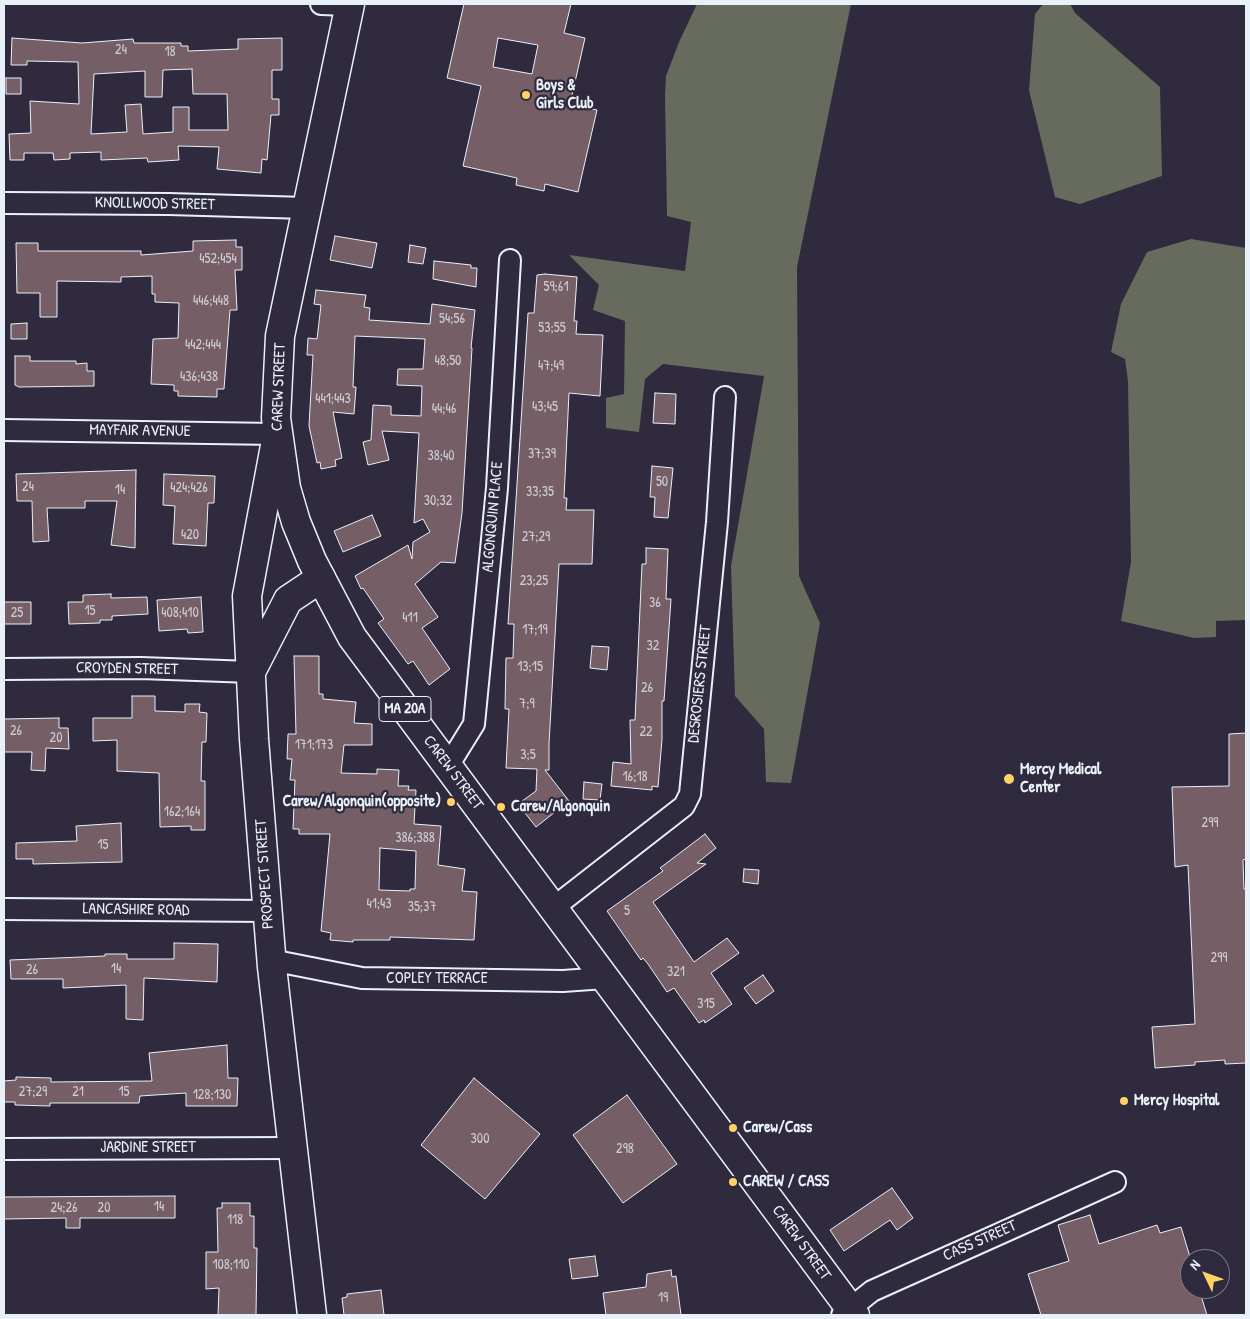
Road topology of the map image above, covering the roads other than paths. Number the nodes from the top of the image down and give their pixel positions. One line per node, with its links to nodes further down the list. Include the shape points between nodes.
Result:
1 (321, 4): 2 (street)
2 (349, 5): 4 (main road, CAREW STREET / MA 20A)
3 (4, 204): 4 (street, KNOLLWOOD STREET)
4 (306, 208): 8 (main road, CAREW STREET / MA 20A, via 280,336)
5 (510, 260): 12 (street, ALGONQUIN PLACE, via 497,488 474,724)
6 (725, 397): 13 (street, DESROSIERS STREET, via 717,522 690,794 684,806)
7 (4, 430): 8 (street, MAYFAIR AVENUE)
8 (277, 434): 9 (main road, CAREW STREET / MA 20A, via 286,488 296,522); 11 (main road, PROSPECT STREET, via 247,596)
9 (321, 578): 11 (main road, via 288,600); 12 (main road, CAREW STREET / MA 20A, via 352,636)
10 (4, 669): 11 (street, CROYDEN STREET, via 141,668)
11 (251, 672): 15 (main road, PROSPECT STREET)
12 (448, 766): 13 (main road, CAREW STREET / MA 20A)
13 (553, 908): 17 (main road, CAREW STREET / MA 20A)
14 (4, 909): 15 (street, LANCASHIRE ROAD)
15 (268, 911): 16 (main road, PROSPECT STREET)
16 (271, 960): 17 (street, COPLEY TERRACE, via 362,978); 18 (main road, PROSPECT STREET)
17 (605, 978): 21 (main road, CAREW STREET / MA 20A)
18 (292, 1148): 19 (street, JARDINE STREET); 22 (main road, PROSPECT STREET)
19 (4, 1149)
20 (1115, 1182): 21 (street, CASS STREET, via 872,1291)
21 (849, 1313)
22 (312, 1315)

